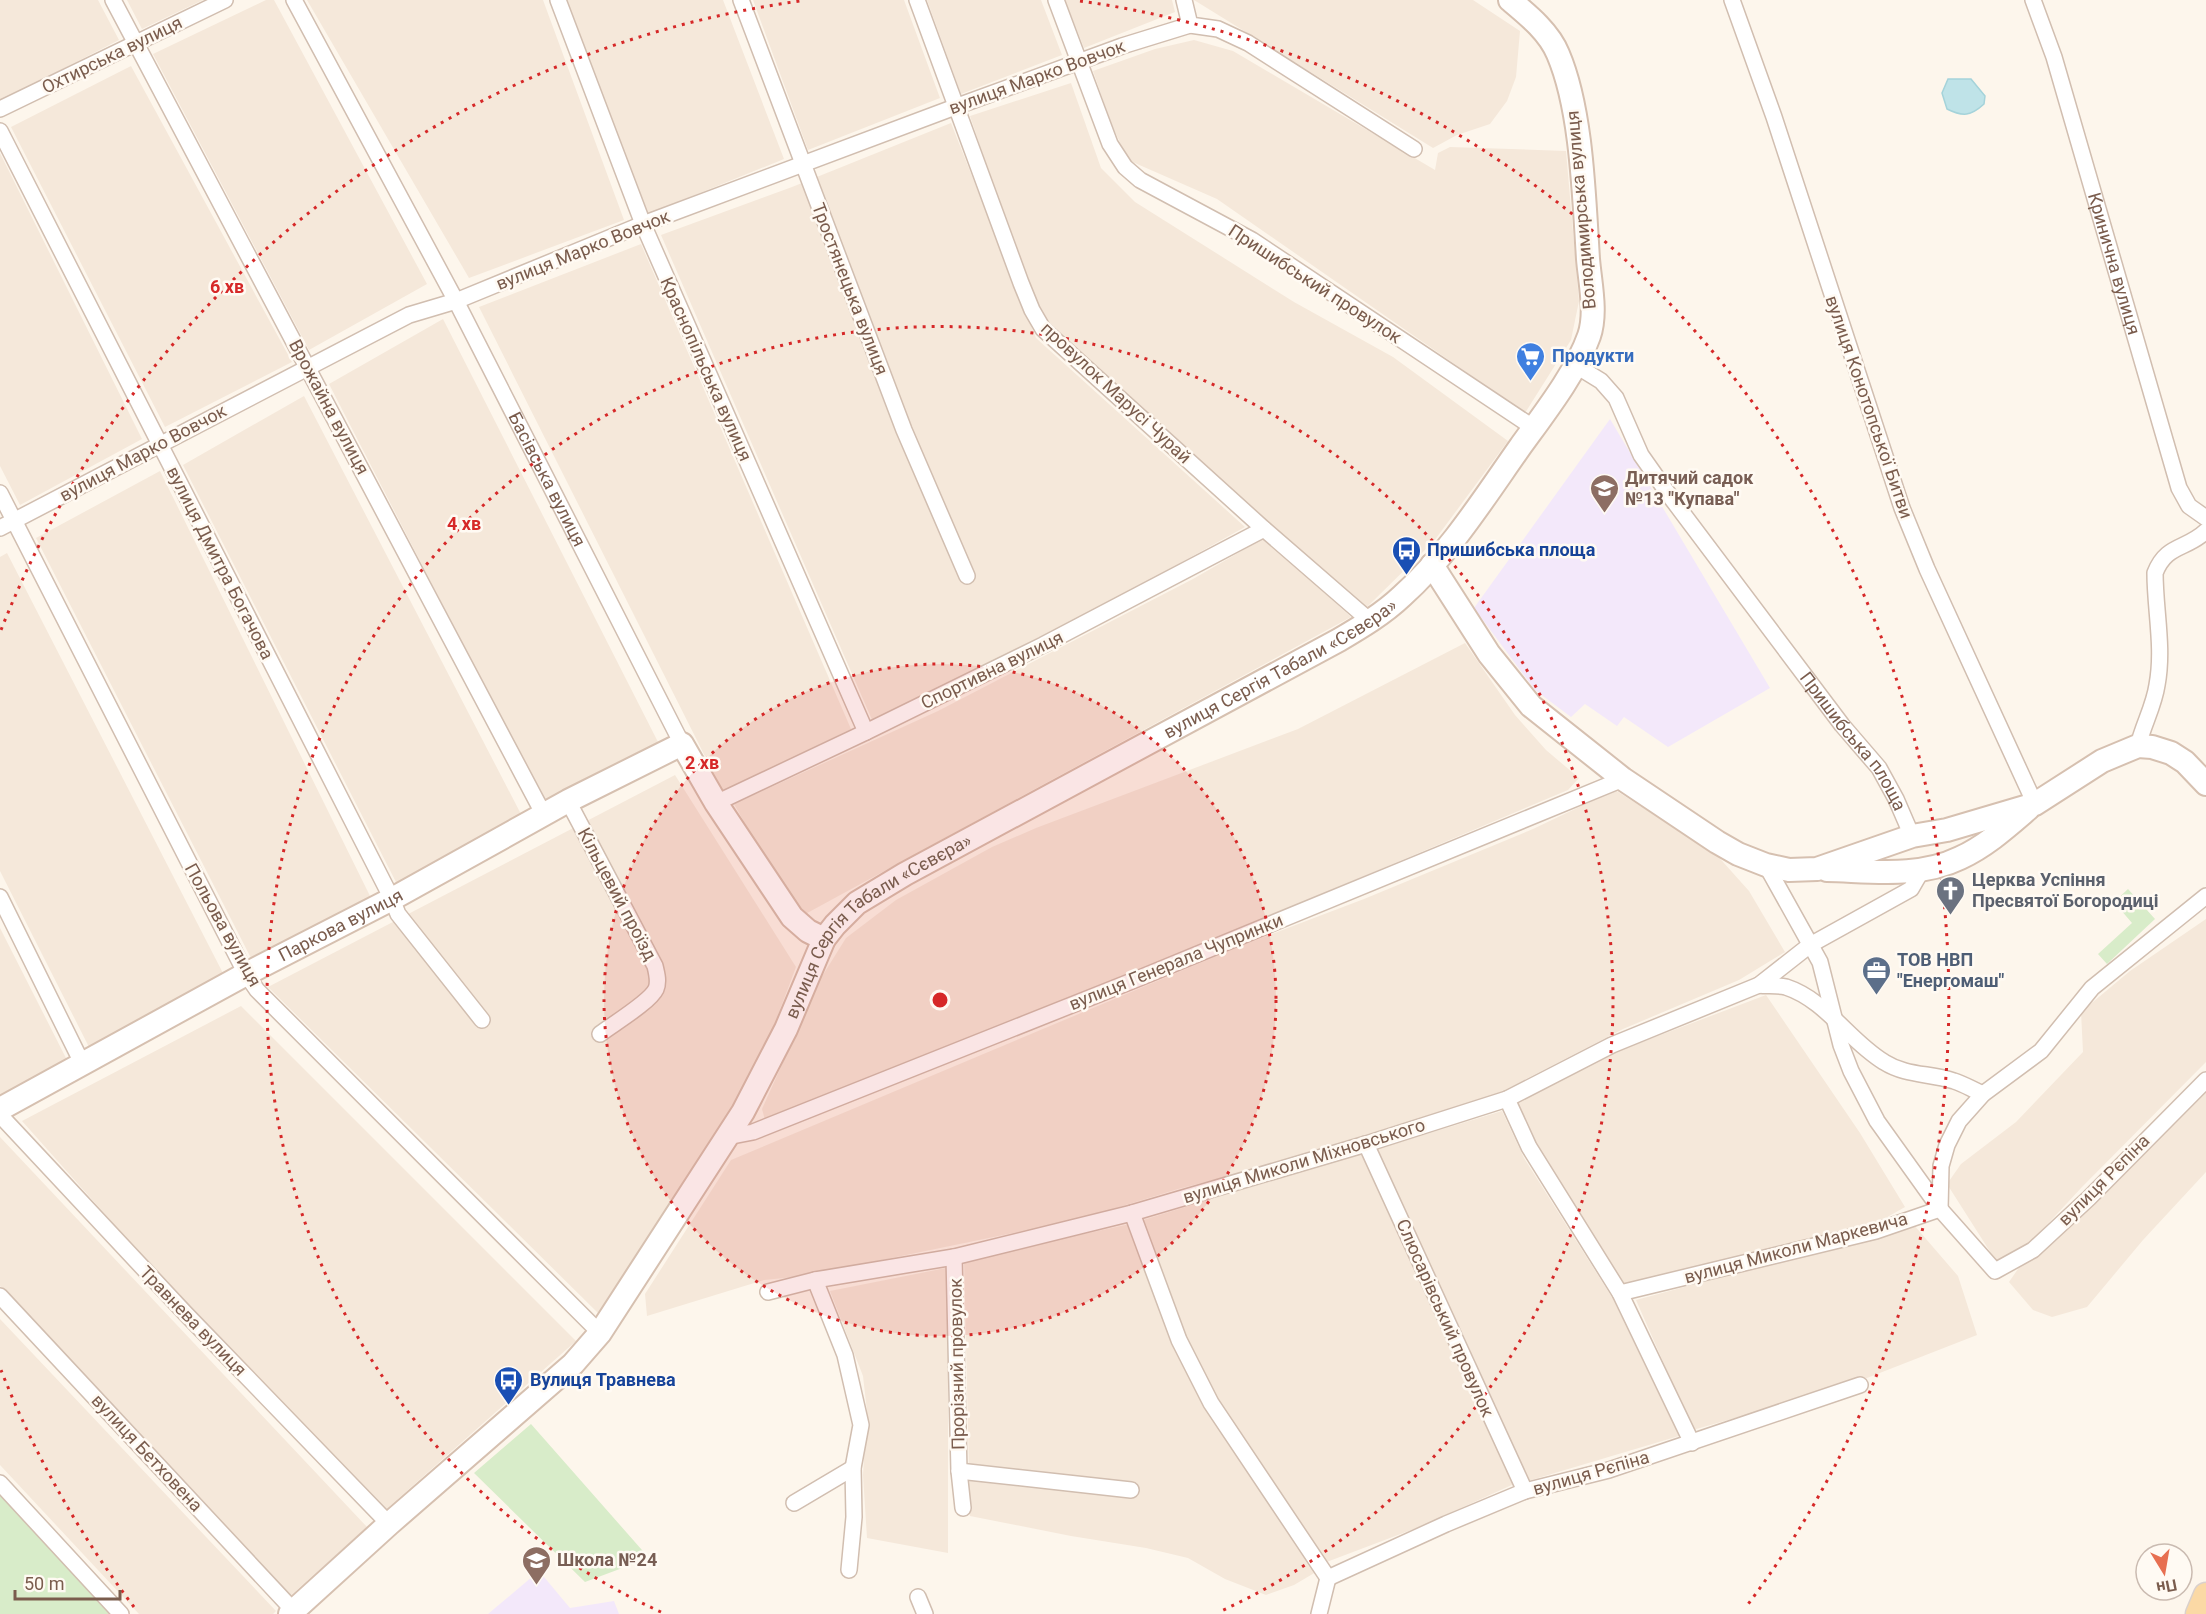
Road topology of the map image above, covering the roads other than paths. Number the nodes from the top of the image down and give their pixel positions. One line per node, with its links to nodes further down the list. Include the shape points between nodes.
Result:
1 (113, 0): 13 (street, Врожайна вулиця)
2 (225, 0): 13 (street, Охтирська вулиця)
3 (294, 0): 21 (street, Басівська вулиця)
4 (558, 0): 20 (street, Краснопільська вулиця)
5 (741, 0): 19 (street, Тростянецька вулиця)
6 (916, 0): 15 (street, провулок Марусі Чурай)
7 (1056, 0): 14 (street, Пришибський провулок)
8 (1184, 0): 12 (street)
9 (1510, 0): 22 (main road, Володимирська вулиця, via 1541,28 1557,52 1574,115 1592,314 1589,336)
10 (1732, 0): 41 (street, вулиця Конотопської Битви, via 1902,508)
11 (2033, 0): 27 (street, Кринична вулиця, via 2054,57 2179,488 2189,506)
12 (1190, 25): 14 (street, вулиця Марко Вовчок); 18 (street, via 1218,29 1248,43)
13 (136, 44): 16 (street, Охтирська вулиця); 23 (street, Врожайна вулиця)
14 (1081, 63): 15 (street, вулиця Марко Вовчок); 24 (street, Пришибський провулок, via 1110,144 1140,180 1252,240)
15 (956, 107): 19 (street, вулиця Марко Вовчок); 29 (street, провулок Марусі Чурай, via 1021,283 1043,329)
16 (0, 109)
17 (0, 131): 25 (street, вулиця Дмитра Богачова)
18 (1414, 149)
19 (803, 165): 20 (street, вулиця Марко Вовчок); 32 (street, Тростянецька вулиця, via 904,430)
20 (643, 224): 21 (street, вулиця Марко Вовчок); 34 (street, Краснопільська вулиця)
21 (456, 301): 23 (street, вулиця Марко Вовчок, via 410,315); 35 (street, Басівська вулиця)
22 (1575, 365): 24 (main road, вулиця Сергія Табали «Сєвєра»); 43 (street, Пришибська площа, via 1601,381 1617,398 1641,455 1878,768)
23 (308, 367): 25 (street, вулиця Марко Вовчок); 42 (street, Врожайна вулиця)
24 (1534, 428): 31 (main road, вулиця Сергія Табали «Сєвєра»)
25 (159, 444): 28 (street, вулиця Марко Вовчок); 49 (street, вулиця Дмитра Богачова)
26 (0, 494): 28 (street, Польова вулиця)
27 (2206, 518)
28 (7, 524): 52 (street, Польова вулиця)
29 (1264, 529): 33 (street, провулок Марусі Чурай); 34 (street, Спортивна вулиця)
30 (2206, 531): 36 (street, via 2166,554 2155,573 2158,674)
31 (1432, 565): 33 (main road, вулиця Сергія Табали «Сєвєра», via 1401,598); 37 (main road, Пришибська площа, via 1489,654 1531,706)
32 (967, 576)
33 (1370, 621): 50 (main road, вулиця Сергія Табали «Сєвєра», via 878,889 846,913)
34 (866, 732): 40 (street, Спортивна вулиця)
35 (682, 744): 39 (main road, Паркова вулиця); 40 (main road, Басівська вулиця)
36 (2138, 746): 38 (main road, via 2170,753 2186,762); 41 (main road, Пришибська площа, via 2102,761)
37 (1623, 779): 44 (main road, Пришибська площа, via 1718,843); 63 (street, вулиця Генерала Чупринки, via 1131,981 753,1132)
38 (2206, 784)
39 (568, 801): 42 (main road, Паркова вулиця); 56 (street, Кільцевий проїзд, via 658,977 651,997)
40 (716, 803): 50 (main road, Басівська вулиця, via 792,917 807,931)
41 (2035, 804): 43 (main road, Пришибська площа, via 1947,830); 46 (main road, via 1959,859)
42 (544, 815): 49 (main road, Паркова вулиця)
43 (1912, 836): 45 (main road, Пришибська площа)
44 (1766, 866): 45 (main road, Пришибська площа); 51 (street)
45 (1817, 869): 46 (main road)
46 (1922, 870): 51 (street, вулиця Миколи Міхновського, via 1911,889)
47 (2206, 896): 59 (street, via 2092,988 2041,1051)
48 (0, 897): 57 (street)
49 (392, 899): 52 (main road, Паркова вулиця); 55 (street, via 398,914)
50 (824, 939): 63 (main road, вулиця Сергія Табали «Сєвєра», via 764,1074)
51 (1810, 945): 53 (street, вулиця Миколи Міхновського); 54 (street, via 1826,978)
52 (246, 974): 57 (main road, Паркова вулиця); 72 (street, Польова вулиця)
53 (1759, 985): 54 (street, via 1785,987 1808,998); 60 (street, вулиця Миколи Міхновського, via 1612,1045)
54 (1834, 1019): 59 (street, via 1883,1062 1903,1072 1953,1080); 65 (street, via 1851,1071 1877,1121)
55 (482, 1020)
56 (600, 1034)
57 (83, 1065): 61 (main road, Паркова вулиця)
58 (2206, 1080): 65 (street, вулиця Рєпіна, via 2033,1250 1995,1271)
59 (1983, 1095): 65 (street, via 1959,1121 1947,1145 1941,1166)
60 (1507, 1099): 64 (street, вулиця Миколи Міхновського); 70 (street, via 1529,1147)
61 (0, 1109)
62 (0, 1116): 82 (street, Травнева вулиця)
63 (727, 1137): 72 (main road, вулиця Сергія Табали «Сєвєра»)
64 (1366, 1144): 66 (street, вулиця Миколи Міхновського); 79 (street, Слюсарівський провулок)
65 (1940, 1209): 70 (street, вулиця Миколи Маркевича, via 1876,1231)
66 (1132, 1212): 67 (street, вулиця Миколи Міхновського); 84 (street, via 1179,1340 1211,1403)
67 (954, 1257): 68 (street, вулиця Миколи Міхновського); 76 (street, Прорізний провулок)
68 (814, 1280): 69 (street, вулиця Миколи Міхновського); 75 (street, via 845,1355 856,1397 861,1425)
69 (768, 1292)
70 (1620, 1293): 74 (street)
71 (0, 1296): 87 (street, вулиця Бетховена)
72 (600, 1334): 82 (main road, вулиця Сергія Табали «Сєвєра», via 573,1364)
73 (1860, 1385): 74 (street, вулиця Рєпіна)
74 (1692, 1443): 79 (street, вулиця Рєпіна, via 1609,1470)
75 (853, 1468): 80 (street); 83 (street)
76 (959, 1471): 78 (street, Прорізний провулок); 81 (street, Прорізний провулок)
77 (0, 1484): 88 (street)
78 (1131, 1490)
79 (1525, 1491): 84 (street, вулиця Рєпіна)
80 (794, 1503)
81 (963, 1508)
82 (389, 1524): 87 (main road, вулиця Сергія Табали «Сєвєра»)
83 (849, 1570)
84 (1328, 1578): 90 (street)
85 (2206, 1595): 91 (main road)
86 (918, 1598): 89 (street)
87 (292, 1612)
88 (121, 1614)
89 (925, 1614)
90 (1319, 1614)
91 (2198, 1614)

